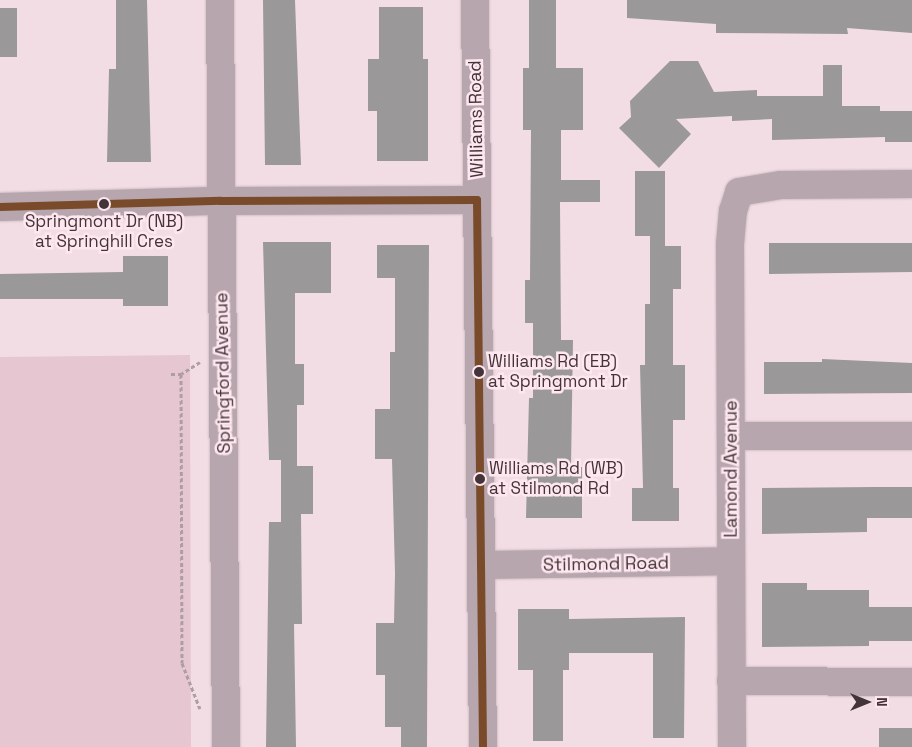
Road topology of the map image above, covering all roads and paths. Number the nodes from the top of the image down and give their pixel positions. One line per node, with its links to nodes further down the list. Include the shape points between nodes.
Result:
1 (220, 0): 5 (street, Springford Avenue)
2 (475, 0): 4 (street, Williams Road)
3 (912, 184): 10 (street, Lamond Avenue, via 781,185 739,192 733,211 730,244)
4 (477, 200): 5 (street); 13 (street, Williams Road)
5 (221, 201): 6 (street); 7 (street, Springford Avenue)
6 (0, 207)
7 (223, 348): 9 (path); 17 (street, Springford Avenue)
8 (171, 374): 9 (path)
9 (181, 374): 16 (path, via 182,663 184,675 198,699)
10 (732, 436): 11 (street); 12 (street, Lamond Avenue)
11 (912, 436)
12 (730, 561): 13 (street, Stilmond Road); 14 (street, Lamond Avenue)
13 (482, 565): 18 (street, Williams Road)
14 (731, 681): 15 (street); 19 (street, Lamond Avenue)
15 (912, 682)
16 (200, 718)
17 (226, 747)
18 (483, 747)
19 (732, 747)

